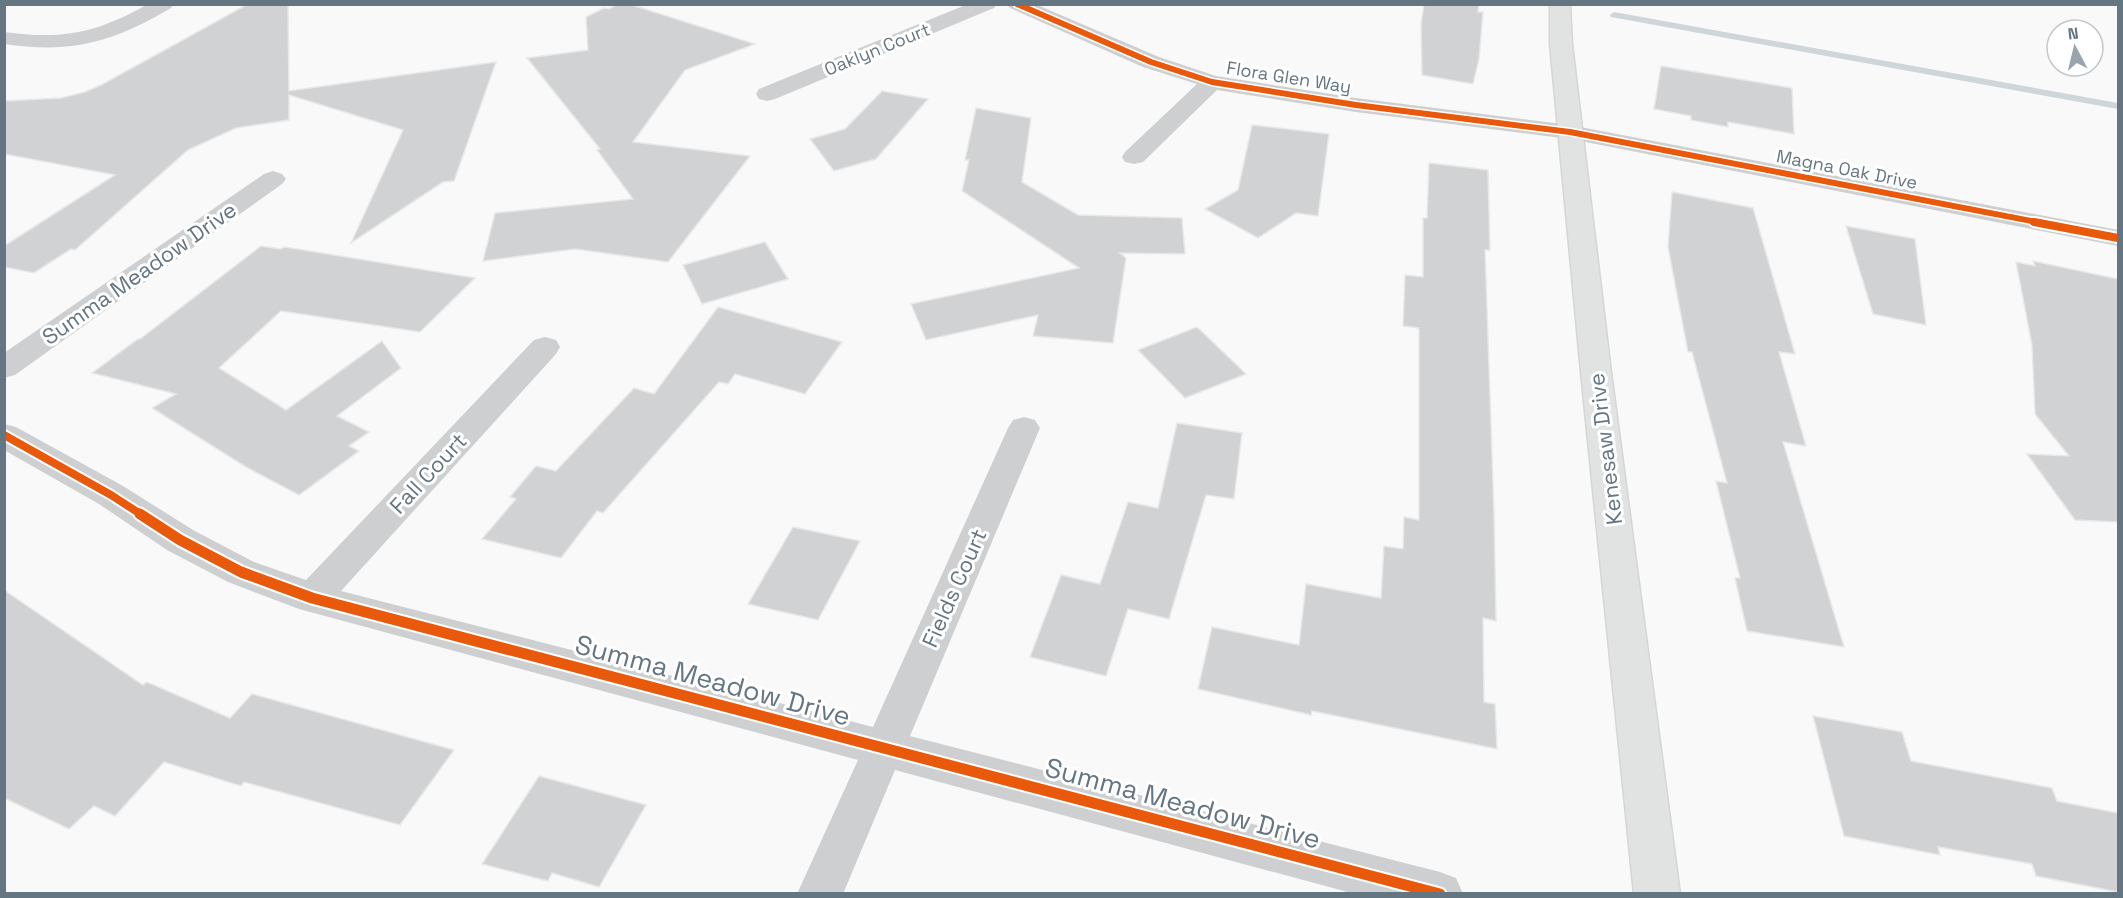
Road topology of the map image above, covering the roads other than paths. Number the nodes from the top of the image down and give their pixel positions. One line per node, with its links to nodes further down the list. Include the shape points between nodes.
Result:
1 (164, 4): 5 (street, via 109,32 74,40)
2 (987, 4): 7 (street, Oaklyn Court)
3 (1017, 4): 6 (street, Flora Glen Way, via 1151,62)
4 (1560, 4): 8 (street, Kenesaw Drive)
5 (4, 38)
6 (1212, 82): 8 (street, Flora Glen Way); 9 (street)
7 (767, 94)
8 (1570, 132): 11 (street, Magna Oak Drive); 20 (street, Kenesaw Drive)
9 (1134, 157)
10 (273, 179): 13 (street, Summa Meadow Drive)
11 (2118, 238)
12 (544, 347): 16 (street, Fall Court)
13 (4, 368)
14 (1024, 428): 17 (street, Fields Court)
15 (4, 435): 16 (street, Summa Meadow Drive, via 111,495 190,546 241,572)
16 (312, 598): 17 (street, Summa Meadow Drive)
17 (884, 748): 18 (street, Fields Court); 19 (street, Summa Meadow Drive)
18 (820, 894)
19 (1440, 894)
20 (1657, 894)

